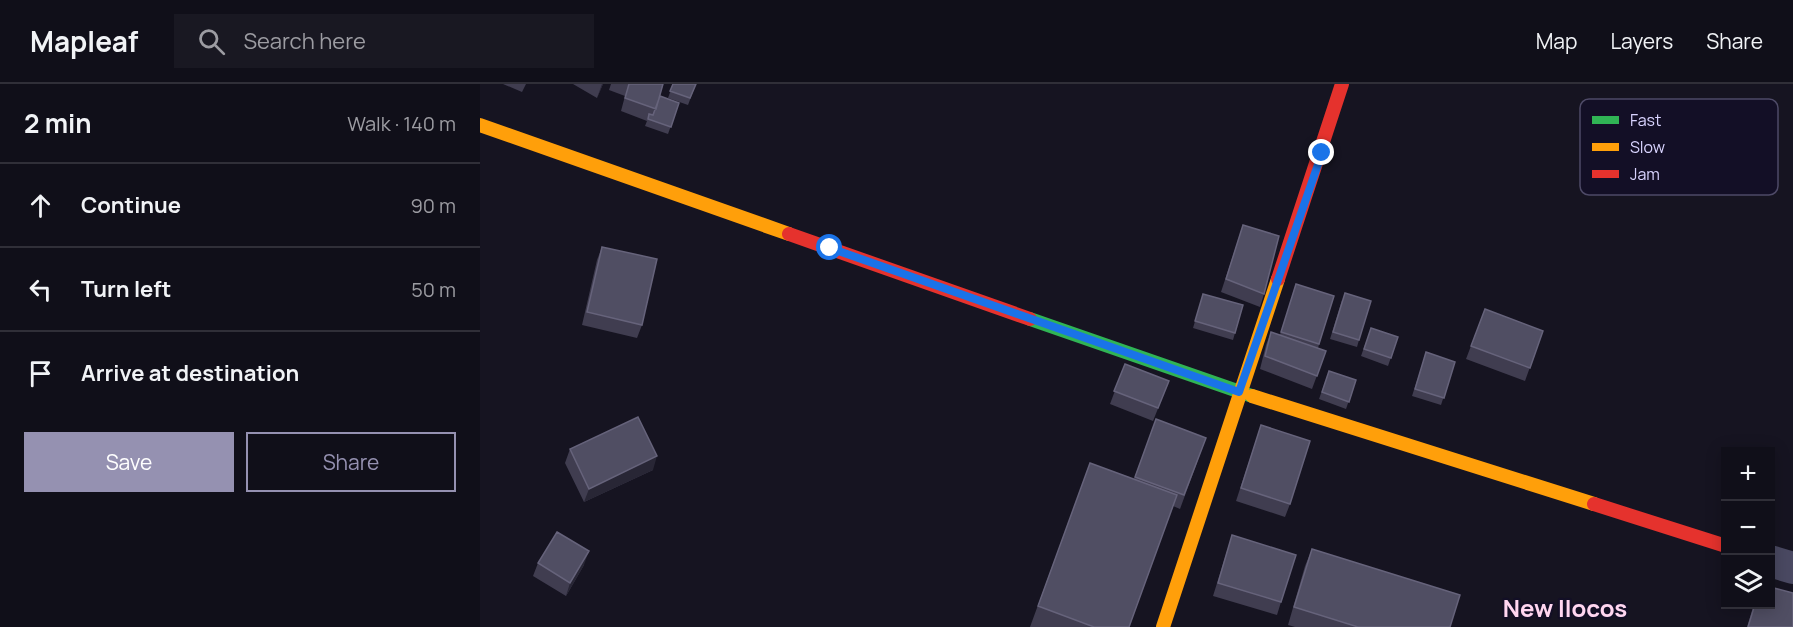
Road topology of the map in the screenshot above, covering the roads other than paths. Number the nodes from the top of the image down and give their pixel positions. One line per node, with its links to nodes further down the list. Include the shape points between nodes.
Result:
1 (1342, 84): 3 (street)
2 (480, 125): 3 (street)
3 (1239, 392): 4 (street); 7 (street)
4 (1721, 545)
5 (1775, 563): 6 (street)
6 (1793, 568)
7 (1163, 627)

